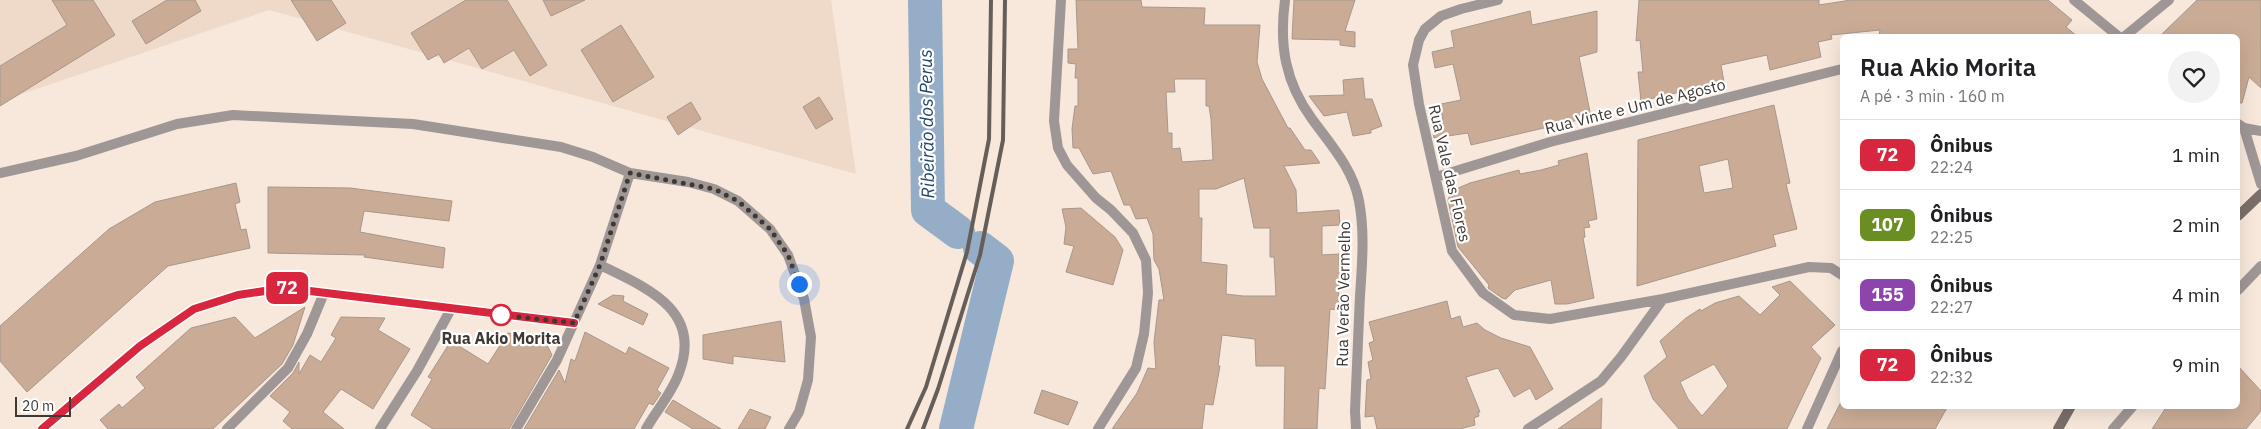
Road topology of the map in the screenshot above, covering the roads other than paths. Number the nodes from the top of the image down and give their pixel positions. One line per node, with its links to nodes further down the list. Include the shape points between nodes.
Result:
1 (1061, 0): 34 (street, via 1054,120 1058,148 1067,166 1133,233 1146,260 1148,293 1144,334 1136,368)
2 (1285, 0): 35 (street, Rua Verão Vermelho, via 1283,48 1288,74 1310,117 1340,156 1359,201 1363,244)
3 (1498, 0): 13 (street, Rua Vale das Flores, via 1442,16 1425,29 1419,40 1413,65)
4 (2074, 0): 6 (street)
5 (2169, 0): 7 (street)
6 (2116, 34)
7 (2127, 34)
8 (1840, 70): 13 (street, Rua Vinte e Um de Agosto, via 1550,142)
9 (2241, 126): 10 (street); 14 (street)
10 (2261, 131)
11 (0, 173): 12 (street, via 76,156 177,124 233,115 413,124 561,147)
12 (630, 173): 17 (street); 33 (street, via 714,189 738,201 770,229 788,255 804,298 811,336 808,380 799,412)
13 (1436, 177): 22 (street, Rua Vale das Flores, via 1452,251 1483,293 1514,315 1550,319)
14 (2261, 184)
15 (2261, 194): 16 (main road)
16 (2240, 214)
17 (600, 265): 24 (street); 32 (street, via 645,287 666,304 679,319 686,339 679,374)
18 (2261, 266): 20 (street)
19 (1840, 274): 22 (street, Rua Vale das Flores, via 1831,268 1809,267)
20 (2240, 288)
21 (324, 293): 23 (street); 28 (street, via 285,288 238,295 194,309 140,346); 29 (street, via 288,368)
22 (1663, 299): 36 (street, via 1600,381)
23 (451, 309): 24 (street); 30 (street)
24 (574, 323): 31 (street)
25 (1840, 355): 37 (street)
26 (2069, 409): 38 (main road)
27 (2130, 409): 39 (street)
28 (42, 429)
29 (227, 429)
30 (380, 429)
31 (516, 429)
32 (646, 429)
33 (789, 429)
34 (1098, 429)
35 (1356, 429)
36 (1528, 429)
37 (1807, 429)
38 (2058, 429)
39 (2113, 429)

